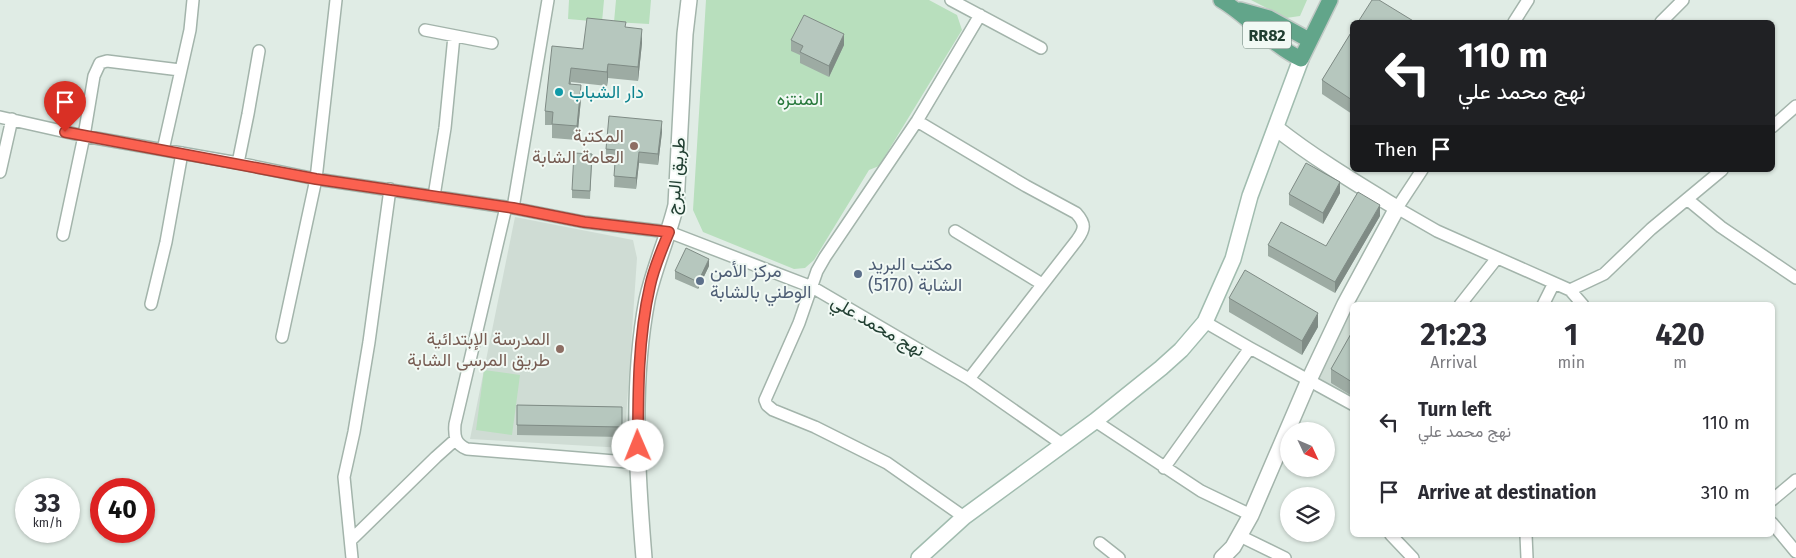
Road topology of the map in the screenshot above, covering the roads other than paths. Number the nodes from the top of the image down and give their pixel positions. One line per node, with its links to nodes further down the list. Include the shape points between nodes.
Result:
1 (193, 0): 21 (street, via 190,30)
2 (336, 0): 34 (street)
3 (548, 0): 38 (street)
4 (689, 0): 41 (street, طريق البرج, via 684,34 676,206)
5 (951, 0): 11 (street)
6 (1221, 0): 10 (main road, RR82)
7 (1330, 0): 16 (main road, RR82)
8 (1528, 0): 12 (street)
9 (1683, 0): 13 (street)
10 (1236, 9): 16 (main road, RR82, via 1269,18); 20 (main road, RR82, via 1287,52)
11 (980, 15): 18 (street); 24 (street)
12 (1515, 20)
13 (1663, 20)
14 (425, 30): 15 (street)
15 (454, 36): 17 (street); 36 (street)
16 (1309, 40): 20 (main road, RR82)
17 (492, 43)
18 (1041, 48)
19 (259, 51): 30 (street)
20 (1301, 58): 26 (street)
21 (180, 70): 27 (street, via 107,60 100,63 94,76); 28 (street)
22 (1796, 106): 25 (street)
23 (6, 118): 27 (street, نهج محمد علي); 31 (street)
24 (917, 121): 46 (street, via 1068,208 1082,220 1082,233); 47 (street, via 838,235 817,271)
25 (1775, 124)
26 (1276, 128): 39 (street, via 1356,184); 55 (street, via 1250,196 1233,259)
27 (84, 136): 28 (street, نهج محمد علي); 42 (street)
28 (163, 150): 29 (street, نهج محمد علي)
29 (182, 153): 30 (street, نهج محمد علي); 53 (street)
30 (238, 163): 34 (street, نهج محمد علي)
31 (0, 172)
32 (1421, 172): 39 (street)
33 (1720, 172): 37 (street)
34 (316, 179): 35 (street, نهج محمد علي); 56 (street)
35 (390, 189): 36 (street, نهج محمد علي); 74 (street, via 369,342 344,477)
36 (434, 196): 38 (street, نهج محمد علي)
37 (1687, 199): 44 (street); 48 (street, via 1604,274)
38 (510, 208): 41 (street, نهج محمد علي, via 584,222); 62 (street, via 455,424)
39 (1397, 208): 43 (street, via 1437,231); 49 (street)
40 (954, 231): 46 (street)
41 (669, 232): 47 (street, نهج محمد علي); 64 (street, طريق البرج, via 650,284 644,322 638,370)
42 (63, 235)
43 (1497, 258): 45 (street); 50 (street)
44 (1796, 278)
45 (1554, 283): 48 (street); 51 (street)
46 (1042, 284): 58 (street)
47 (812, 287): 58 (street, نهج محمد علي); 69 (street, via 766,394 767,405 887,463)
48 (1570, 290): 52 (street)
49 (1351, 302)
50 (1462, 302)
51 (1544, 302)
52 (1580, 302)
53 (151, 304)
54 (1349, 306): 59 (street)
55 (1205, 322): 57 (street); 61 (street, via 1161,368)
56 (282, 338)
57 (1250, 348): 59 (street); 65 (street)
58 (969, 379): 63 (street, نهج محمد علي)
59 (1309, 380): 60 (street); 68 (street)
60 (1350, 403)
61 (1095, 421): 63 (street); 65 (street)
62 (455, 440): 64 (street, via 460,447 467,449); 74 (street)
63 (1062, 444): 69 (street)
64 (639, 462): 78 (street, طريق البرج)
65 (1164, 468): 68 (street, via 1201,491)
66 (1796, 480): 67 (street)
67 (1775, 498)
68 (1251, 515): 71 (street)
69 (964, 517): 79 (street)
70 (1775, 527): 76 (street)
71 (1240, 536): 81 (street); 82 (street)
72 (1393, 537): 83 (street)
73 (1526, 537): 84 (street)
74 (350, 540): 77 (street)
75 (1100, 543): 80 (street)
76 (1796, 552)
77 (352, 558)
78 (644, 558)
79 (919, 558)
80 (1119, 558)
81 (1222, 558)
82 (1286, 558)
83 (1413, 558)
84 (1526, 558)

